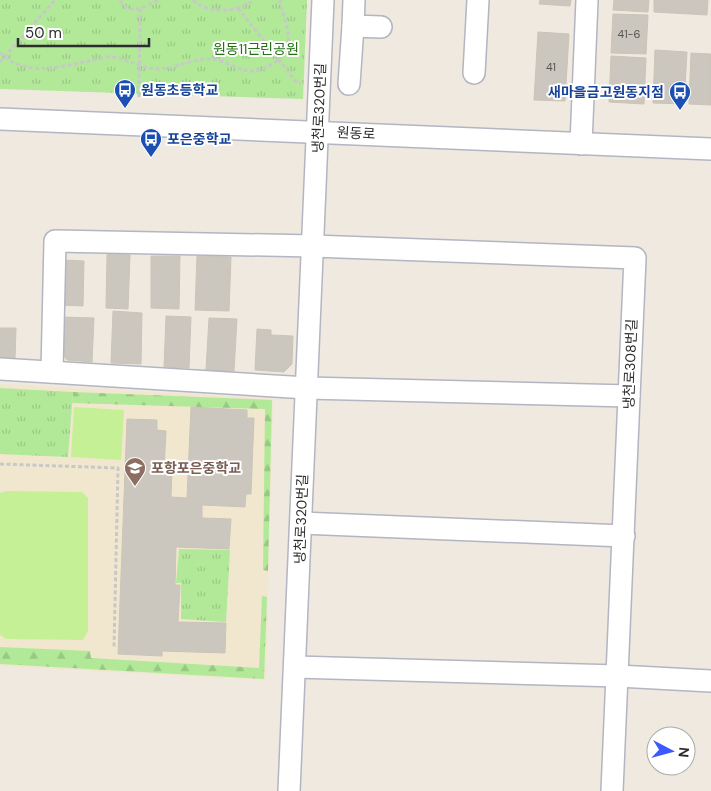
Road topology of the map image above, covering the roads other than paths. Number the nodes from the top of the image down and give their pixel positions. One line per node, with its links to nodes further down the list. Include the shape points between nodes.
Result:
1 (324, 0): 10 (street, 냉천로320번길)
2 (354, 0): 5 (street)
3 (478, 0): 7 (street)
4 (587, 0): 11 (street)
5 (353, 26): 6 (street); 8 (street)
6 (381, 27)
7 (474, 73)
8 (349, 84)
9 (0, 119): 10 (street, 원동로)
10 (318, 131): 11 (street, 원동로); 13 (street, 냉천로320번길)
11 (581, 144): 12 (street, 원동로)
12 (711, 149)
13 (313, 246): 15 (street, via 55,241); 16 (street, 냉천로320번길); 17 (street, 냉천로308번길, via 634,258)
14 (0, 369): 15 (street)
15 (52, 372): 16 (street)
16 (307, 388): 17 (street); 18 (street, 냉천로320번길)
17 (629, 396): 19 (street, 냉천로308번길)
18 (301, 524): 19 (street); 20 (street, 냉천로320번길)
19 (624, 536): 21 (street, 냉천로308번길)
20 (295, 667): 21 (street); 23 (street, 냉천로320번길)
21 (618, 676): 22 (street); 24 (street, 냉천로308번길)
22 (711, 681)
23 (290, 791)
24 (612, 791)

